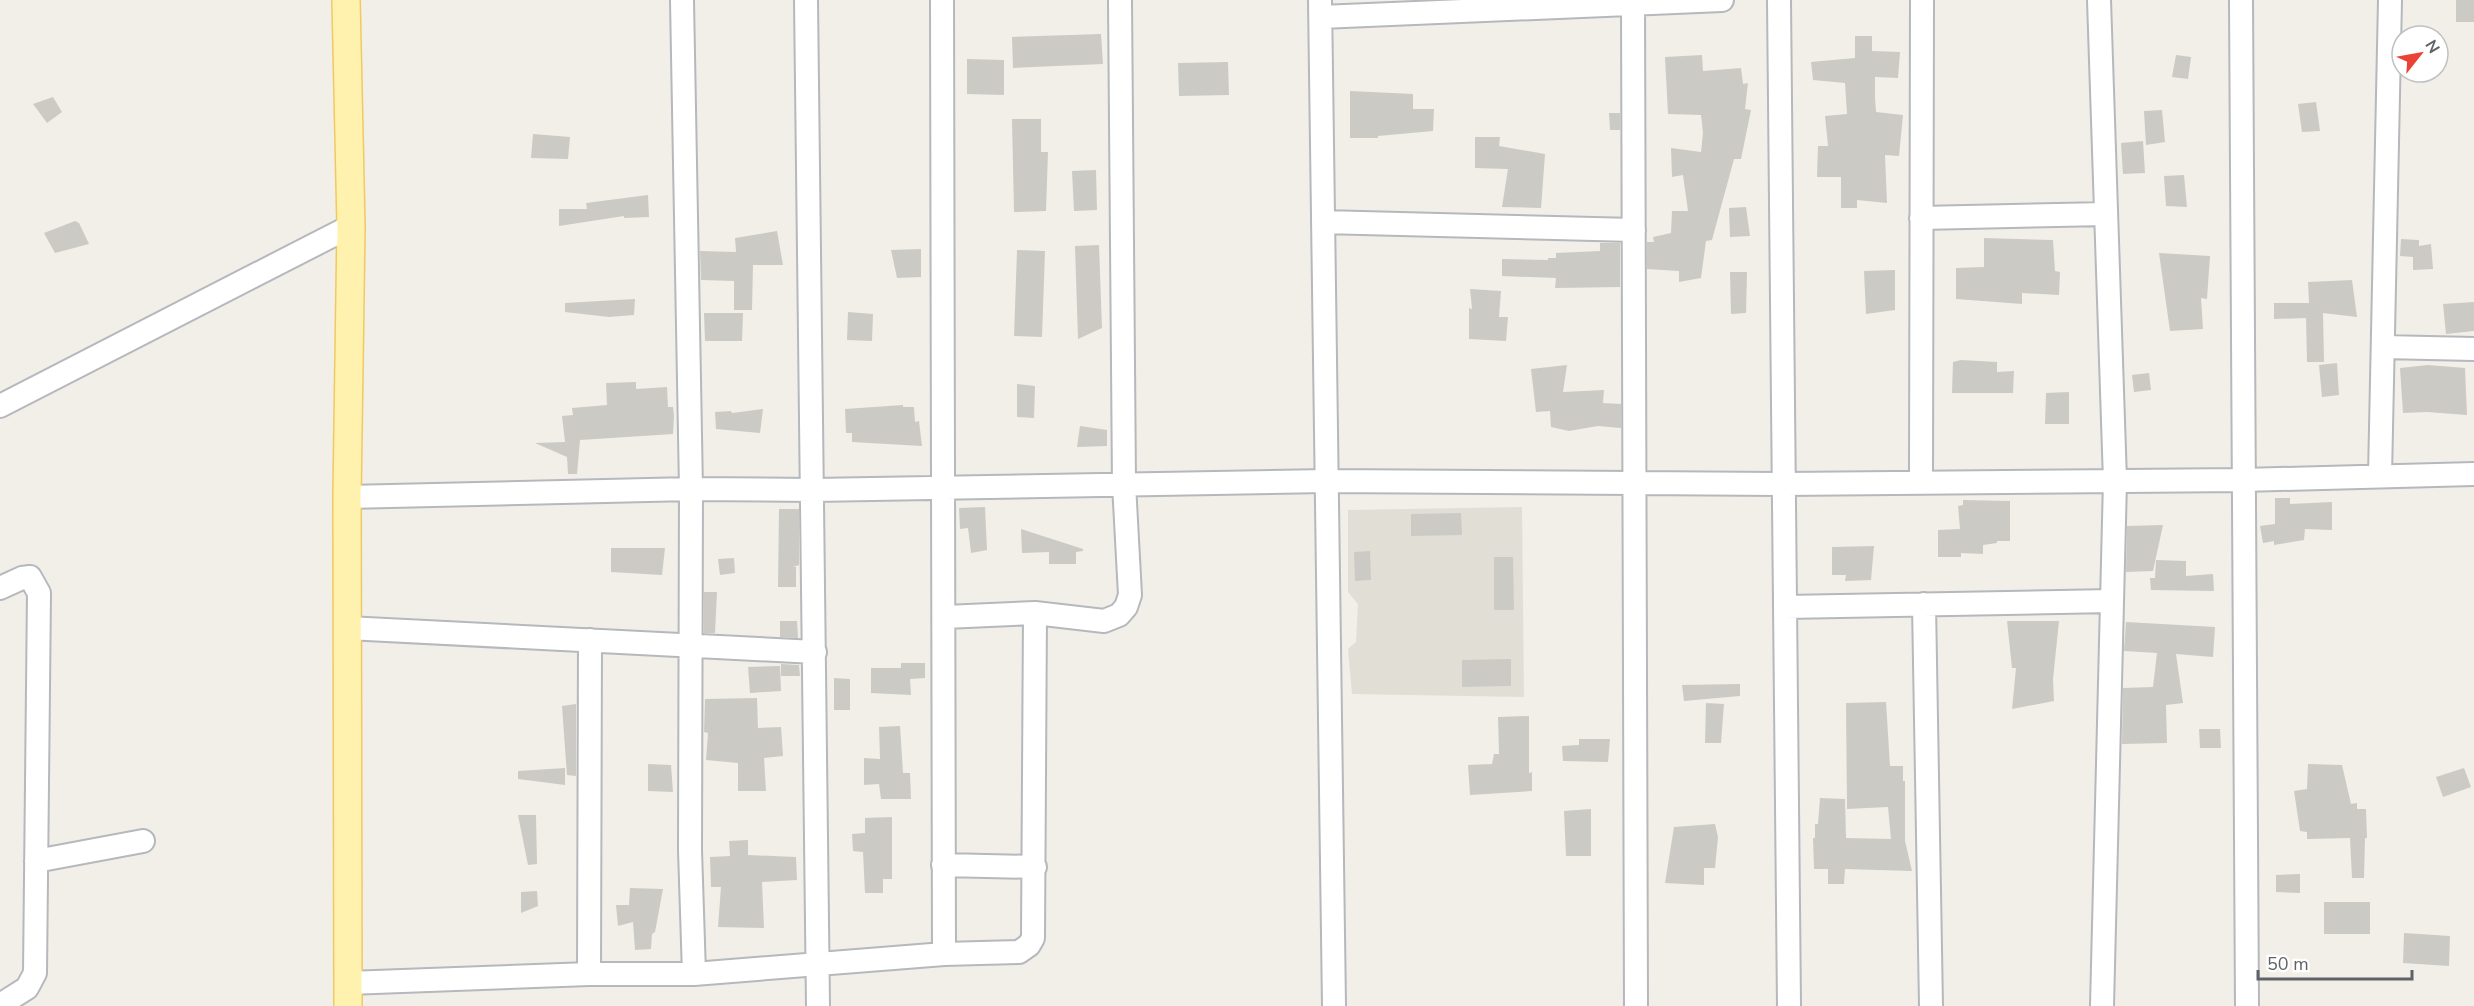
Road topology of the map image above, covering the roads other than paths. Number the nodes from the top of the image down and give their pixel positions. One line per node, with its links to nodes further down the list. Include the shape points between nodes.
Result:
1 (346, 0): 17 (main road)
2 (682, 0): 32 (street)
3 (806, 0): 33 (street)
4 (942, 0): 31 (street)
5 (1120, 0): 29 (street)
6 (1722, 0): 12 (street)
7 (1779, 0): 30 (street)
8 (1922, 0): 15 (street)
9 (2099, 0): 14 (street)
10 (2241, 0): 24 (street)
11 (2390, 0): 19 (street)
12 (1633, 4): 13 (street); 18 (street)
13 (1320, 9): 16 (street)
14 (2106, 214): 15 (street); 26 (street)
15 (1921, 218): 27 (street)
16 (1323, 222): 18 (street); 25 (street)
17 (351, 226): 21 (street); 34 (main road)
18 (1634, 230): 28 (street)
19 (2383, 347): 20 (street); 23 (street)
20 (2474, 349)
21 (0, 406)
22 (2474, 474): 23 (street)
23 (2380, 476): 24 (street)
24 (2243, 480): 26 (street); 61 (street)
25 (1326, 481): 28 (street); 29 (street); 56 (street)
26 (2115, 481): 27 (street); 36 (street)
27 (1921, 482): 30 (street)
28 (1635, 483): 30 (street); 57 (street)
29 (1124, 484): 31 (street); 39 (street, via 1130,595 1126,607 1104,621)
30 (1784, 484): 38 (street)
31 (942, 488): 33 (street); 40 (street)
32 (692, 489): 33 (street); 34 (street); 43 (street)
33 (814, 490): 44 (street)
34 (347, 497): 41 (main road)
35 (0, 588): 46 (street, via 30,577 39,593)
36 (2112, 600): 37 (street); 60 (street)
37 (1924, 604): 38 (street); 59 (street)
38 (1785, 607): 58 (street)
39 (1035, 613): 40 (street); 48 (street)
40 (945, 617): 47 (street)
41 (347, 628): 42 (street); 53 (main road)
42 (591, 640): 43 (street); 51 (street)
43 (691, 645): 44 (street); 52 (street)
44 (815, 652): 50 (street)
45 (143, 841): 46 (street)
46 (36, 861): 54 (street, via 34,978 18,995)
47 (943, 865): 48 (street); 49 (street)
48 (1035, 867): 49 (street, via 1033,938 1029,945 1019,952)
49 (944, 954): 50 (street)
50 (818, 965): 52 (street); 55 (street)
51 (589, 974): 52 (street); 53 (street)
52 (694, 974)
53 (345, 999)
54 (0, 1005)
55 (818, 1006)
56 (1334, 1006)
57 (1636, 1006)
58 (1789, 1006)
59 (1931, 1006)
60 (2102, 1006)
61 (2247, 1006)

